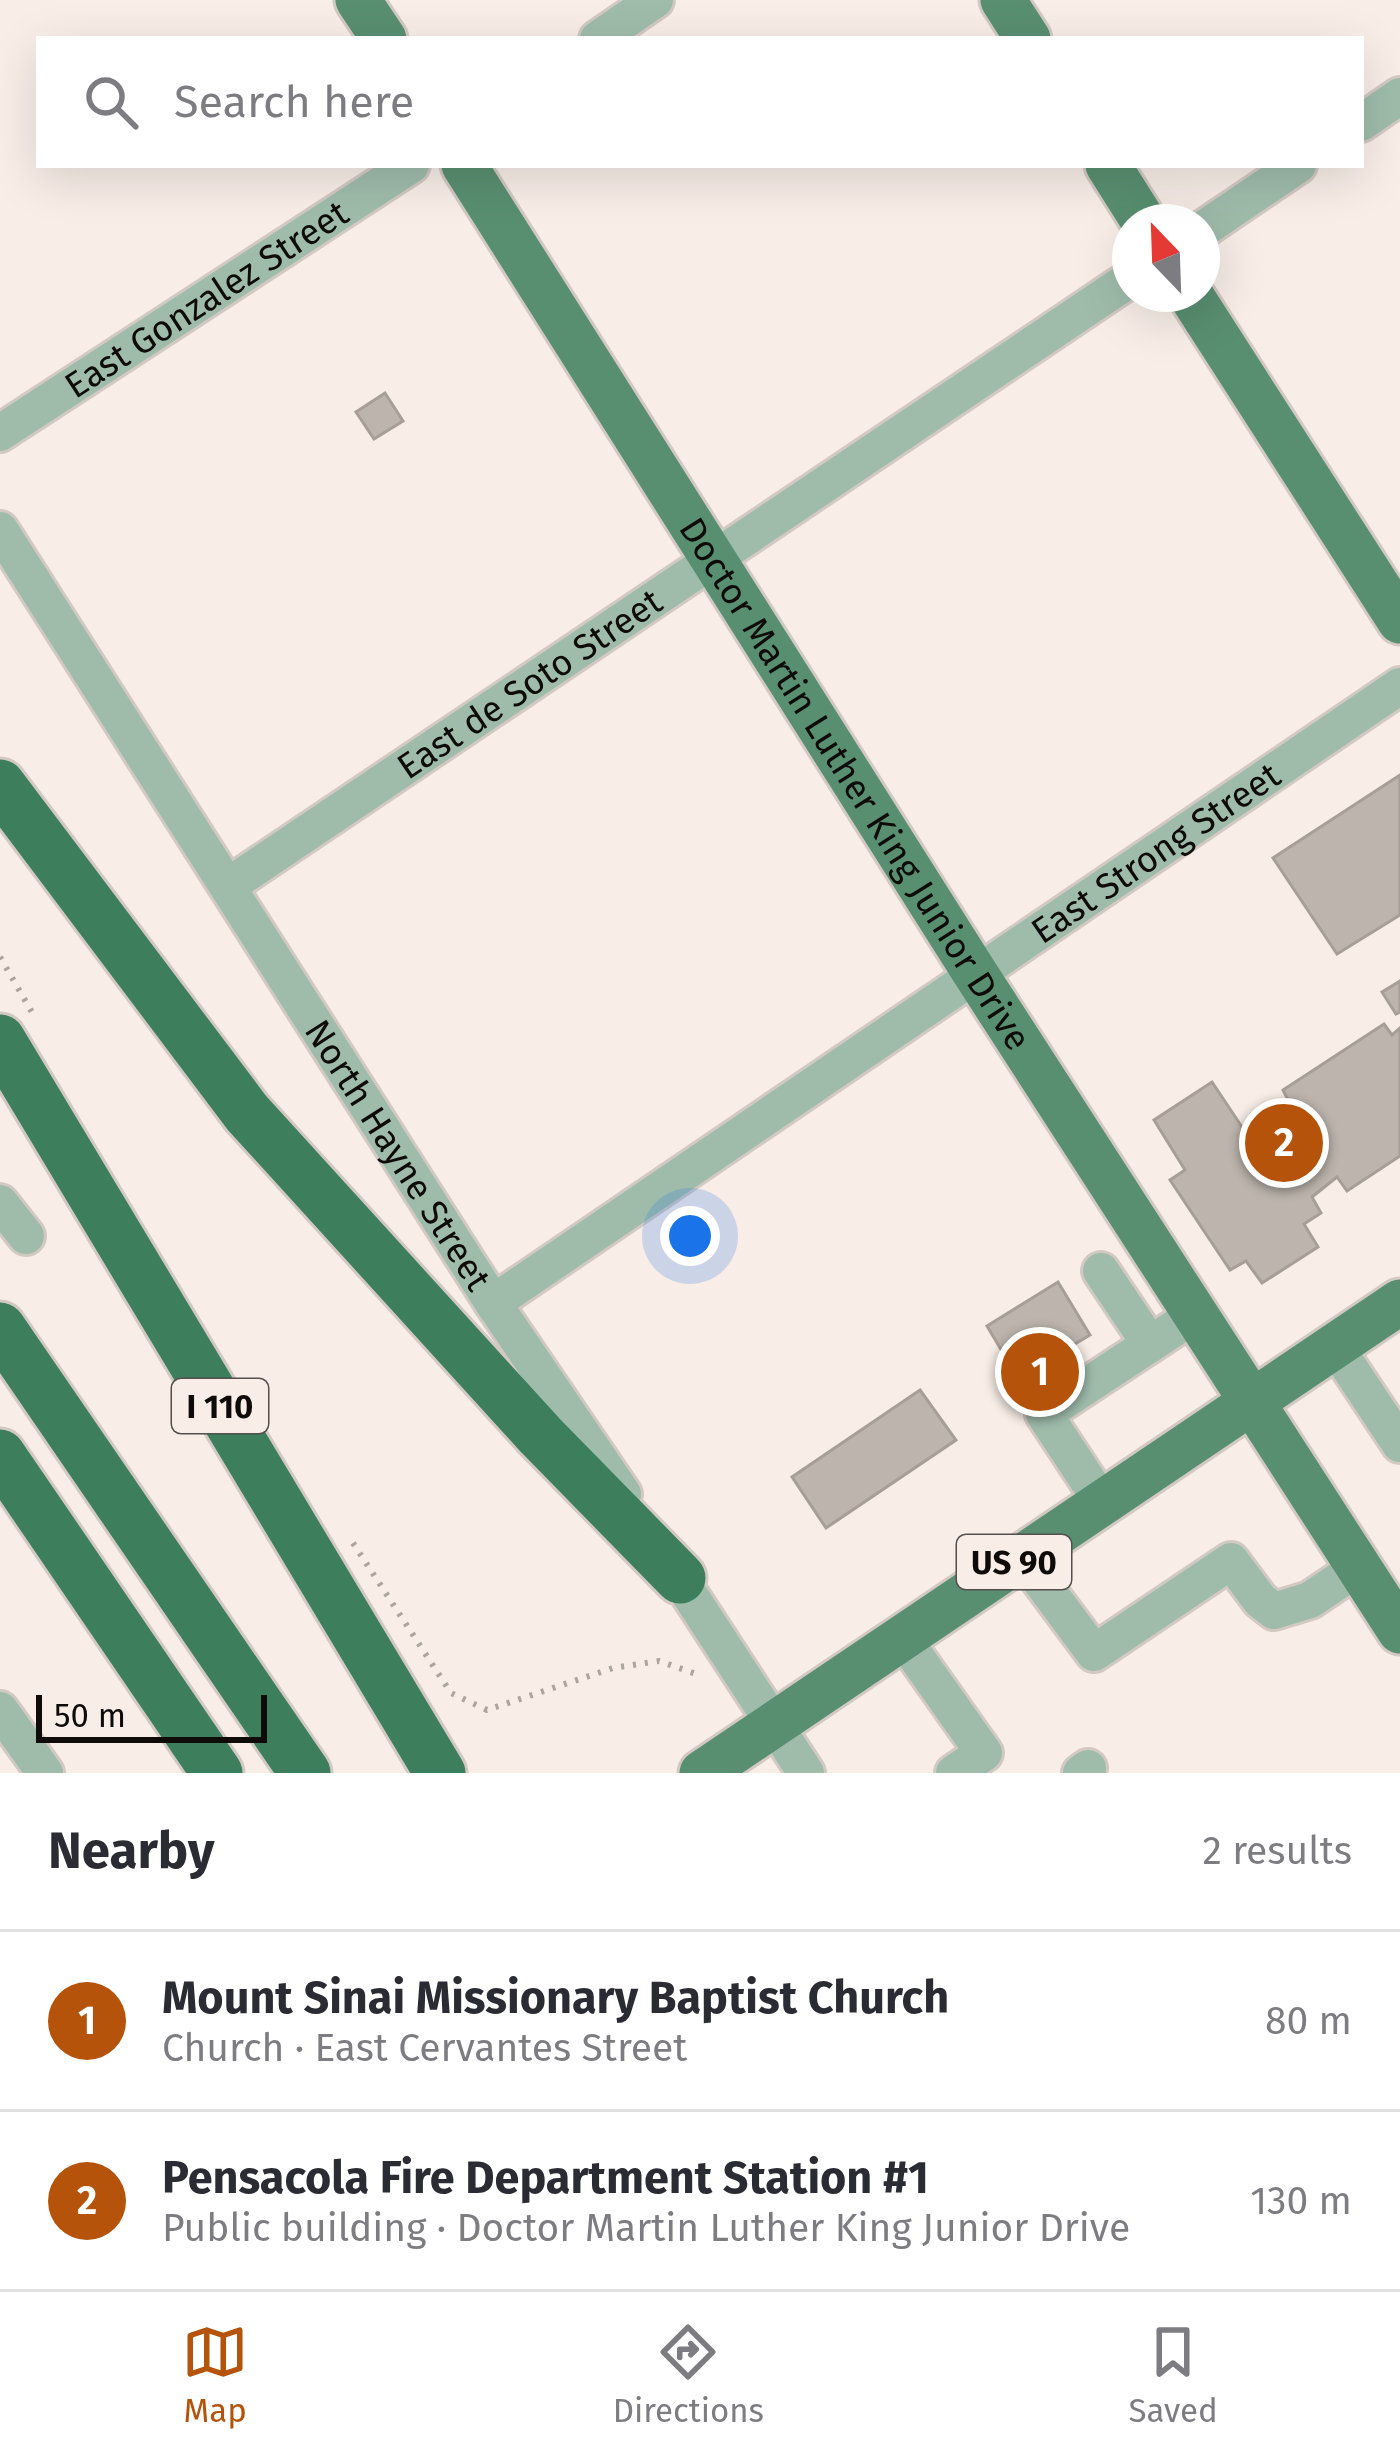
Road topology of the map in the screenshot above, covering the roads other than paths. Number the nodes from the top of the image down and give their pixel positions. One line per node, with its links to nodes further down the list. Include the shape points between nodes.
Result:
1 (358, 0): 4 (main road)
2 (656, 0): 5 (street)
3 (1003, 0): 6 (main road)
4 (381, 36)
5 (602, 36)
6 (1026, 36)
7 (1400, 96): 8 (street)
8 (1364, 120)
9 (406, 168): 17 (street, East Gonzalez Street)
10 (466, 168): 19 (main road, Doctor Martin Luther King Junior Drive)
11 (1110, 168): 13 (main road)
12 (1294, 168): 14 (street)
13 (1133, 204)
14 (1220, 218)
15 (1112, 291): 19 (street, East de Soto Street)
16 (1202, 312): 20 (main road)
17 (0, 433)
18 (0, 530): 23 (street, North Hayne Street)
19 (715, 560): 23 (street, East de Soto Street); 24 (main road, Doctor Martin Luther King Junior Drive)
20 (1400, 621)
21 (1400, 686): 24 (street, East Strong Street)
22 (0, 785): 42 (highway, via 247,1113)
23 (228, 886): 30 (street, North Hayne Street)
24 (975, 973): 30 (street, East Strong Street); 31 (main road, Doctor Martin Luther King Junior Drive)
25 (17, 1028): 50 (highway, I 110)
26 (0, 1203): 27 (street)
27 (26, 1236)
28 (1101, 1271): 33 (street)
29 (1400, 1302): 34 (main road, US 90)
30 (493, 1303): 42 (street, North Hayne Street)
31 (1196, 1314): 33 (street); 36 (main road, Doctor Martin Luther King Junior Drive)
32 (0, 1328): 49 (highway)
33 (1150, 1344): 39 (street, via 1044,1414)
34 (1335, 1346): 35 (street); 36 (main road, US 90)
35 (1386, 1392): 37 (street)
36 (1253, 1401): 39 (main road, US 90); 41 (main road, Doctor Martin Luther King Junior Drive)
37 (1400, 1444)
38 (0, 1455): 48 (highway)
39 (1102, 1502): 40 (main road, US 90)
40 (1022, 1556): 41 (street, via 1094,1653 1231,1561 1274,1611); 44 (main road, US 90)
41 (1378, 1577): 43 (main road, Doctor Martin Luther King Junior Drive)
42 (680, 1578): 46 (street, North Hayne Street)
43 (1400, 1631)
44 (902, 1637): 46 (main road, US 90); 53 (street, via 984,1753)
45 (0, 1710): 47 (street)
46 (775, 1724): 51 (main road, US 90); 52 (street, North Hayne Street)
47 (44, 1773)
48 (218, 1773)
49 (305, 1773)
50 (440, 1773)
51 (702, 1773)
52 (806, 1773)
53 (954, 1773)

